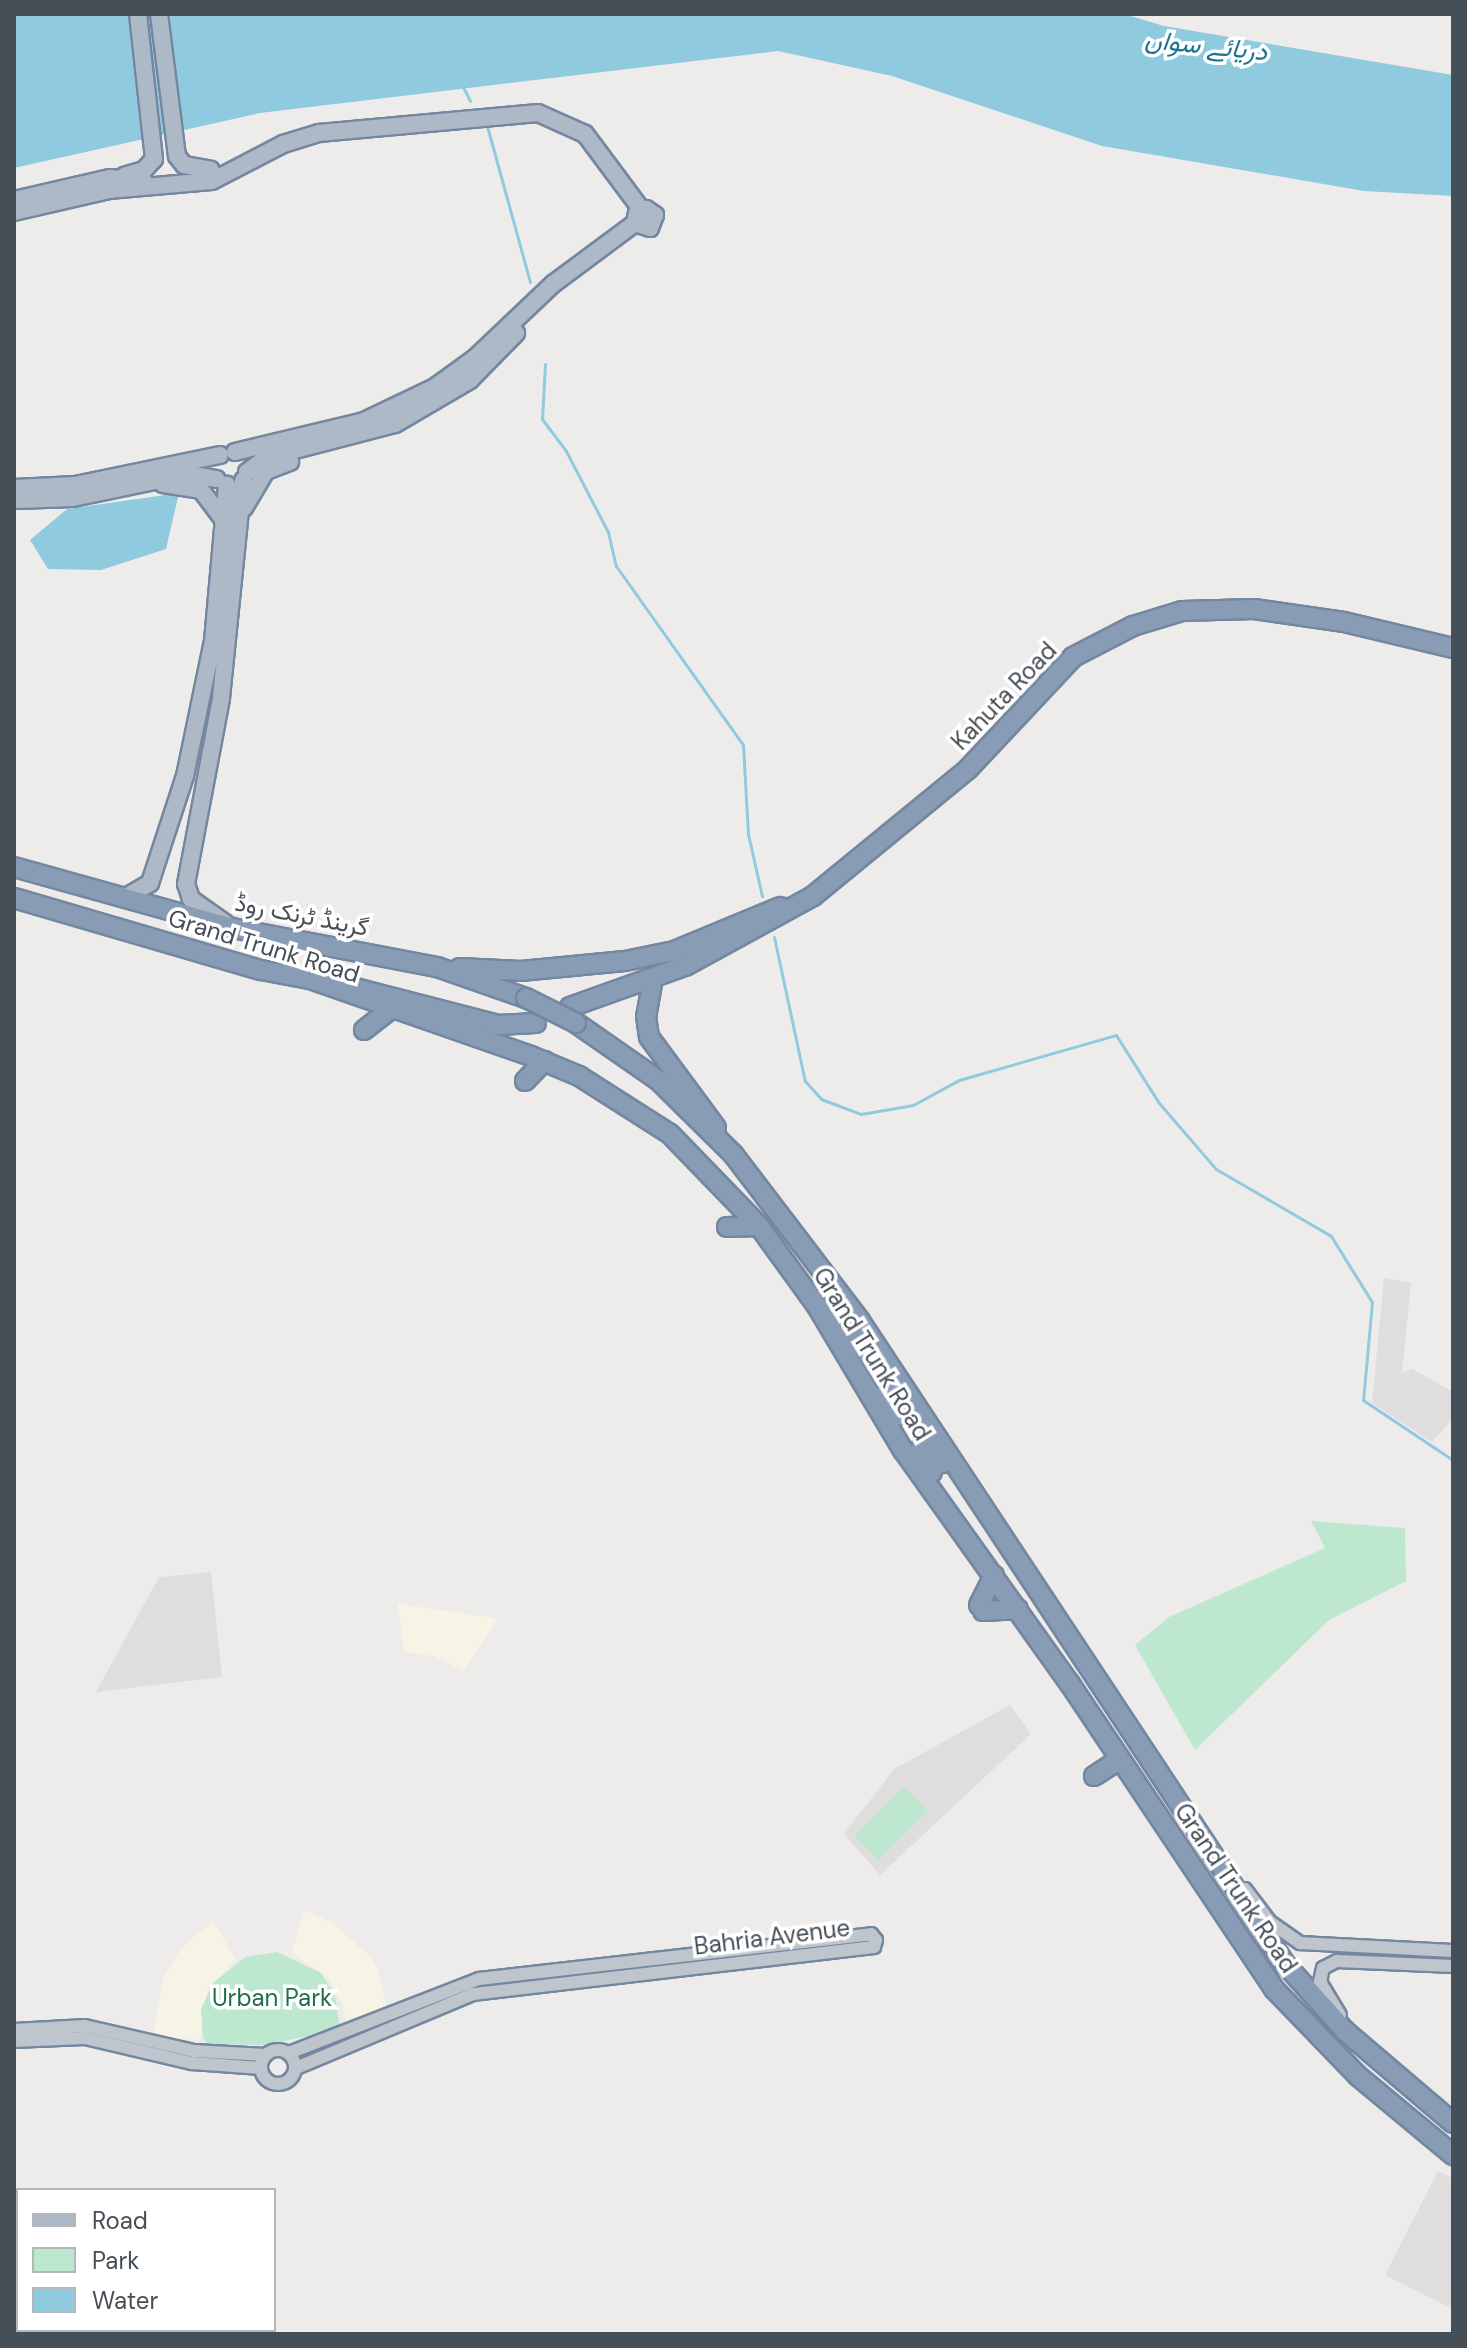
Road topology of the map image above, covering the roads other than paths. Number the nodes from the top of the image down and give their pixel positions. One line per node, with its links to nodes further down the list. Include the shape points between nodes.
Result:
1 (138, 14): 5 (main road, via 154,151 149,166)
2 (159, 14): 4 (main road, via 175,150 184,165)
3 (257, 157): 4 (main road); 7 (main road, via 212,181 109,190); 8 (main road, via 306,135 521,113 562,120 585,134)
4 (211, 170): 5 (main road, via 167,181)
5 (117, 177): 6 (main road)
6 (14, 200)
7 (14, 212)
8 (639, 220): 9 (main road, via 559,290 470,380); 10 (main road, via 553,284 475,358 435,387 364,421)
9 (406, 418): 11 (main road, via 366,436 268,457); 15 (main road, via 400,431 384,440 273,467)
10 (228, 454): 11 (main road, via 246,462); 11 (main road, via 214,466); 13 (main road, via 75,485)
11 (234, 479): 12 (main road, via 192,474); 15 (main road); 16 (main road)
12 (148, 482): 14 (main road, via 73,498); 16 (main road, via 201,490)
13 (14, 488)
14 (14, 499)
15 (240, 514): 22 (main road, via 221,698 186,884 197,905)
16 (225, 521): 20 (main road, via 213,641 185,776 150,883)
17 (1453, 648): 19 (highway, Kahuta Road, via 1344,622 1254,609 1182,611 1133,626 1073,657 968,769)
18 (14, 867): 20 (highway, گرینڈ ٹرنک روڈ)
19 (813, 896): 23 (highway, Kahuta Road, via 674,951 625,961 521,971); 24 (highway, Kahuta Road, via 747,936)
20 (126, 897): 22 (highway, گرینڈ ٹرنک روڈ)
21 (14, 898): 25 (highway, Grand Trunk Road, via 261,970)
22 (232, 928): 23 (highway, گرینڈ ٹرنک روڈ)
23 (437, 967): 28 (highway, گرینڈ ٹرنک روڈ, bridge)
24 (653, 978): 28 (highway, Kahuta Road); 32 (highway, via 646,1016 649,1037 695,1092)
25 (310, 979): 26 (highway, Grand Trunk Road); 29 (highway, via 498,1025)
26 (356, 998): 27 (highway, Grand Trunk Road); 27 (highway, via 360,1028)
27 (390, 1010): 30 (highway, Grand Trunk Road)
28 (573, 1015): 32 (highway, Grand Trunk Road, via 658,1080)
29 (536, 1023)
30 (544, 1061): 31 (highway); 33 (highway, Grand Trunk Road, via 622,1100 670,1134)
31 (525, 1081)
32 (733, 1154): 35 (highway, Grand Trunk Road)
33 (759, 1226): 34 (highway); 36 (highway, Grand Trunk Road)
34 (727, 1227)
35 (840, 1295): 36 (highway, via 848,1327 903,1401 900,1415 876,1393); 37 (highway, Grand Trunk Road)
36 (817, 1306): 38 (highway, Grand Trunk Road, via 903,1450)
37 (1008, 1546): 38 (highway, via 993,1536 932,1446 923,1444 919,1453 967,1525); 43 (highway, Grand Trunk Road)
38 (976, 1550): 39 (highway, Grand Trunk Road)
39 (994, 1576): 40 (highway, Grand Trunk Road); 40 (highway, via 981,1608)
40 (1018, 1609): 41 (highway, Grand Trunk Road)
41 (1120, 1759): 42 (highway); 56 (highway, Grand Trunk Road, via 1274,1989 1360,2079)
42 (1094, 1776)
43 (1203, 1841): 44 (street, via 1283,1934 1300,1943); 52 (highway, Grand Trunk Road, via 1286,1965)
44 (1396, 1948): 45 (street); 46 (street)
45 (1453, 1951)
46 (1404, 1963): 47 (street); 52 (street, via 1337,1961 1321,1974 1333,2006)
47 (1453, 1966)
48 (14, 2030): 51 (street, via 85,2026 194,2051)
49 (14, 2041): 53 (street, via 85,2038 192,2063)
50 (289, 2053): 51 (street, via 274,2050); 54 (street); 54 (street, Bahria Avenue, via 479,1979 871,1934 876,1940 874,1947 473,1994)
51 (266, 2055): 53 (street)
52 (1380, 2064): 55 (highway, Grand Trunk Road)
53 (261, 2068): 54 (street, via 276,2084 292,2078)
54 (296, 2068)
55 (1453, 2123)
56 (1453, 2155)

